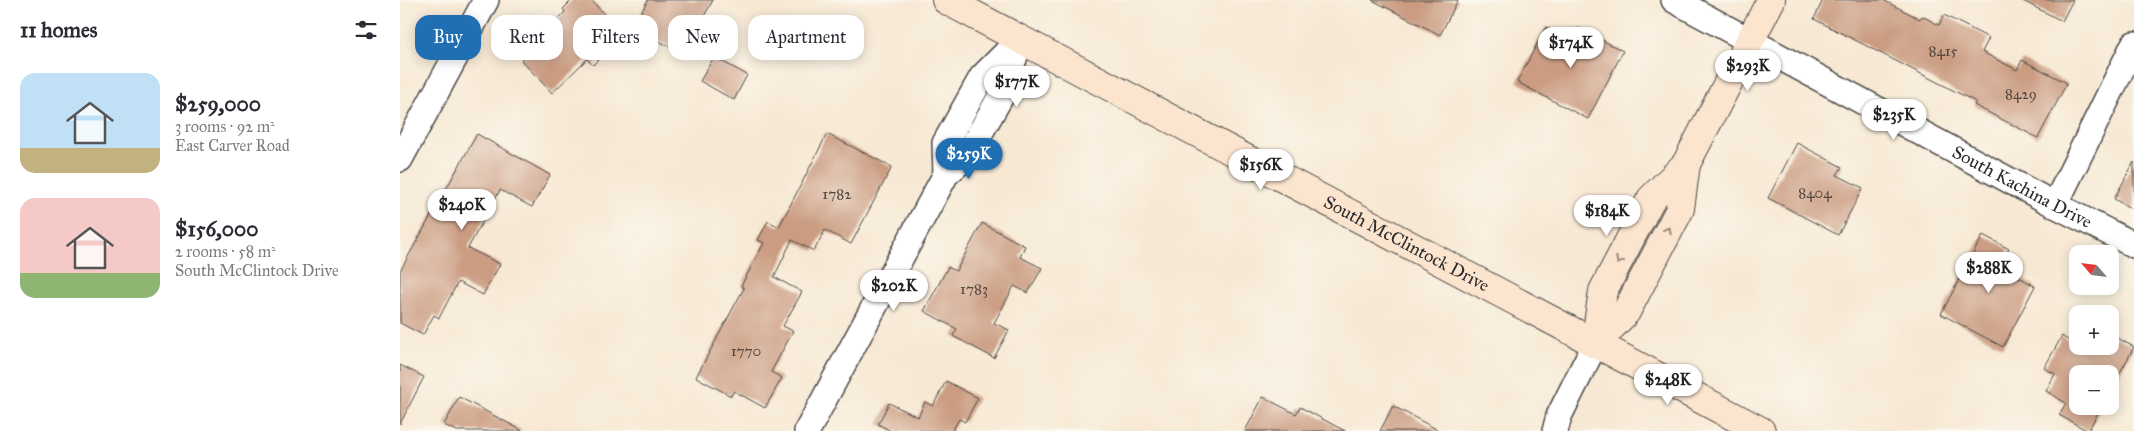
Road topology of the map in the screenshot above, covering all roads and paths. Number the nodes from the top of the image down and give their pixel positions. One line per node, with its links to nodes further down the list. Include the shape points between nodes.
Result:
1 (486, 0): 8 (street)
2 (946, 0): 5 (main road, South McClintock Drive)
3 (1674, 0): 6 (street, South Kachina Drive)
4 (1771, 0): 6 (main road)
5 (1020, 39): 11 (main road, South McClintock Drive); 12 (street, via 977,85 946,143 946,174)
6 (1750, 41): 9 (street, South Kachina Drive); 11 (main road, via 1686,164 1651,199 1603,291)
7 (2134, 44): 9 (street)
8 (400, 159)
9 (2055, 205): 10 (street, South Kachina Drive)
10 (2134, 245)
11 (1595, 344): 13 (street); 14 (main road, South McClintock Drive)
12 (807, 431)
13 (1554, 431)
14 (1761, 431)

